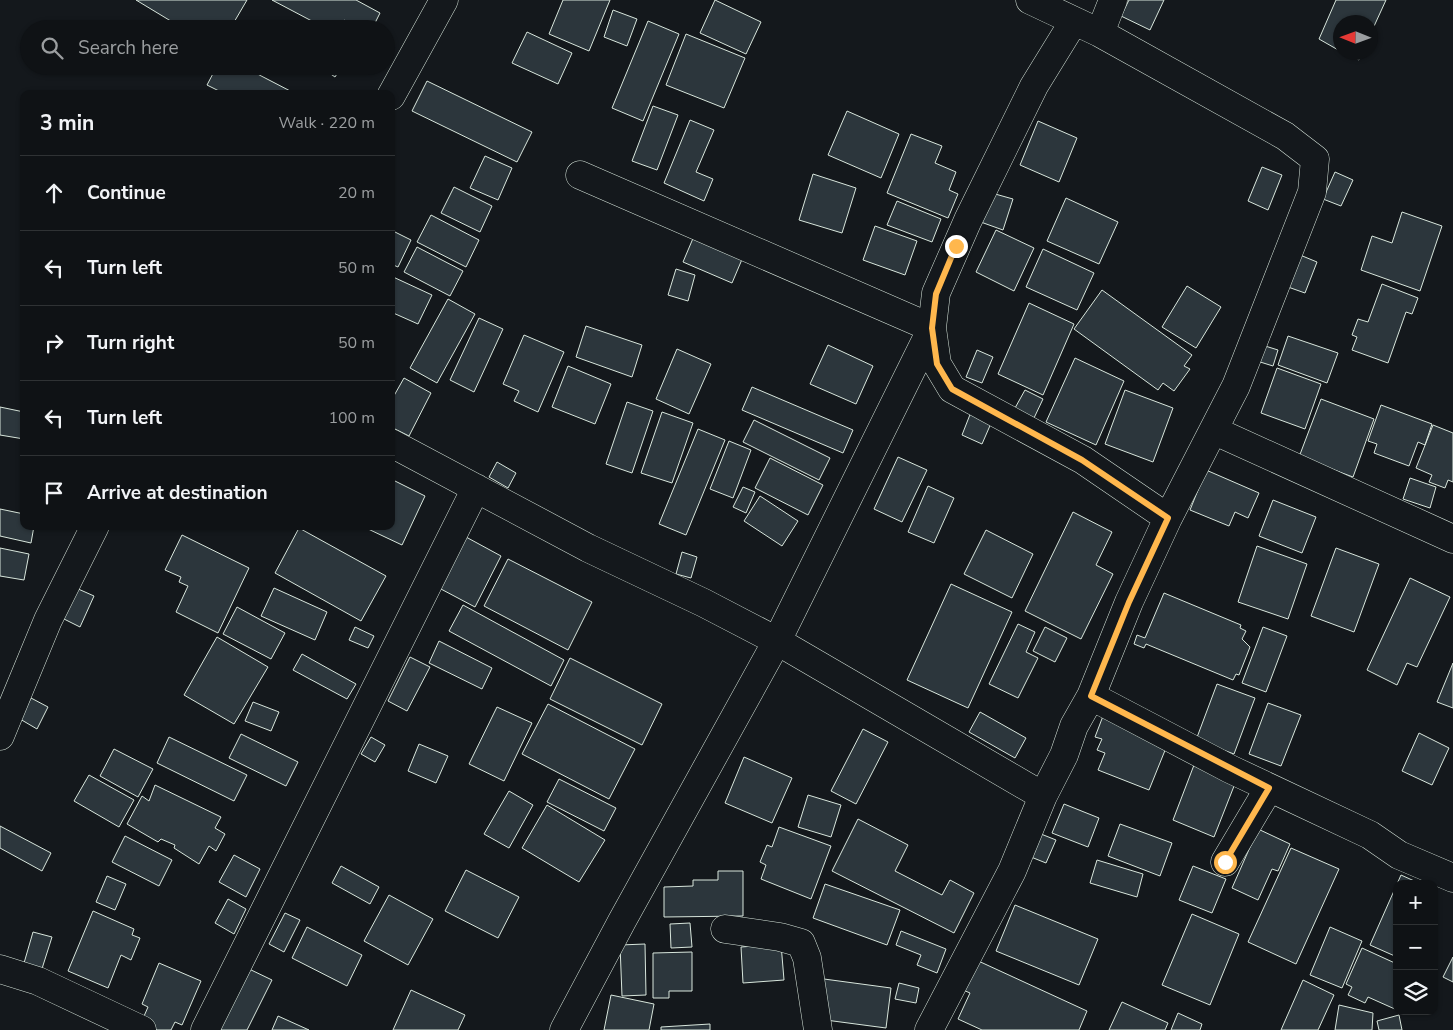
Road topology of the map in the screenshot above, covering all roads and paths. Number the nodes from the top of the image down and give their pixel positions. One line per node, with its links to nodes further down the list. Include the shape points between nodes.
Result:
1 (444, 0): 6 (street)
2 (1030, 0): 4 (street)
3 (1113, 0): 5 (street)
4 (1074, 22): 5 (street); 8 (street, via 1034,86 968,220 936,294)
5 (1100, 33): 9 (street, via 1285,136 1315,159 1312,192 1236,386)
6 (394, 90)
7 (580, 175): 8 (street)
8 (932, 328): 12 (street, via 937,364 952,389 1082,460); 15 (street)
9 (1215, 431): 12 (street); 14 (street)
10 (395, 445): 11 (street)
11 (476, 488): 15 (street, via 588,548); 25 (street)
12 (1168, 518): 16 (street)
13 (93, 530): 17 (street, via 48,620)
14 (1453, 539)
15 (777, 641): 19 (street); 26 (street)
16 (1091, 696): 18 (street); 19 (street)
17 (0, 736)
18 (1269, 788): 20 (street); 21 (street, via 1370,835 1399,855)
19 (1043, 796): 28 (street, via 1012,871)
20 (1225, 862)
21 (1453, 878)
22 (725, 929): 27 (street, via 801,943 807,958)
23 (0, 969): 24 (street, via 38,981)
24 (142, 1030)
25 (205, 1030)
26 (564, 1030)
27 (818, 1030)
28 (929, 1030)

